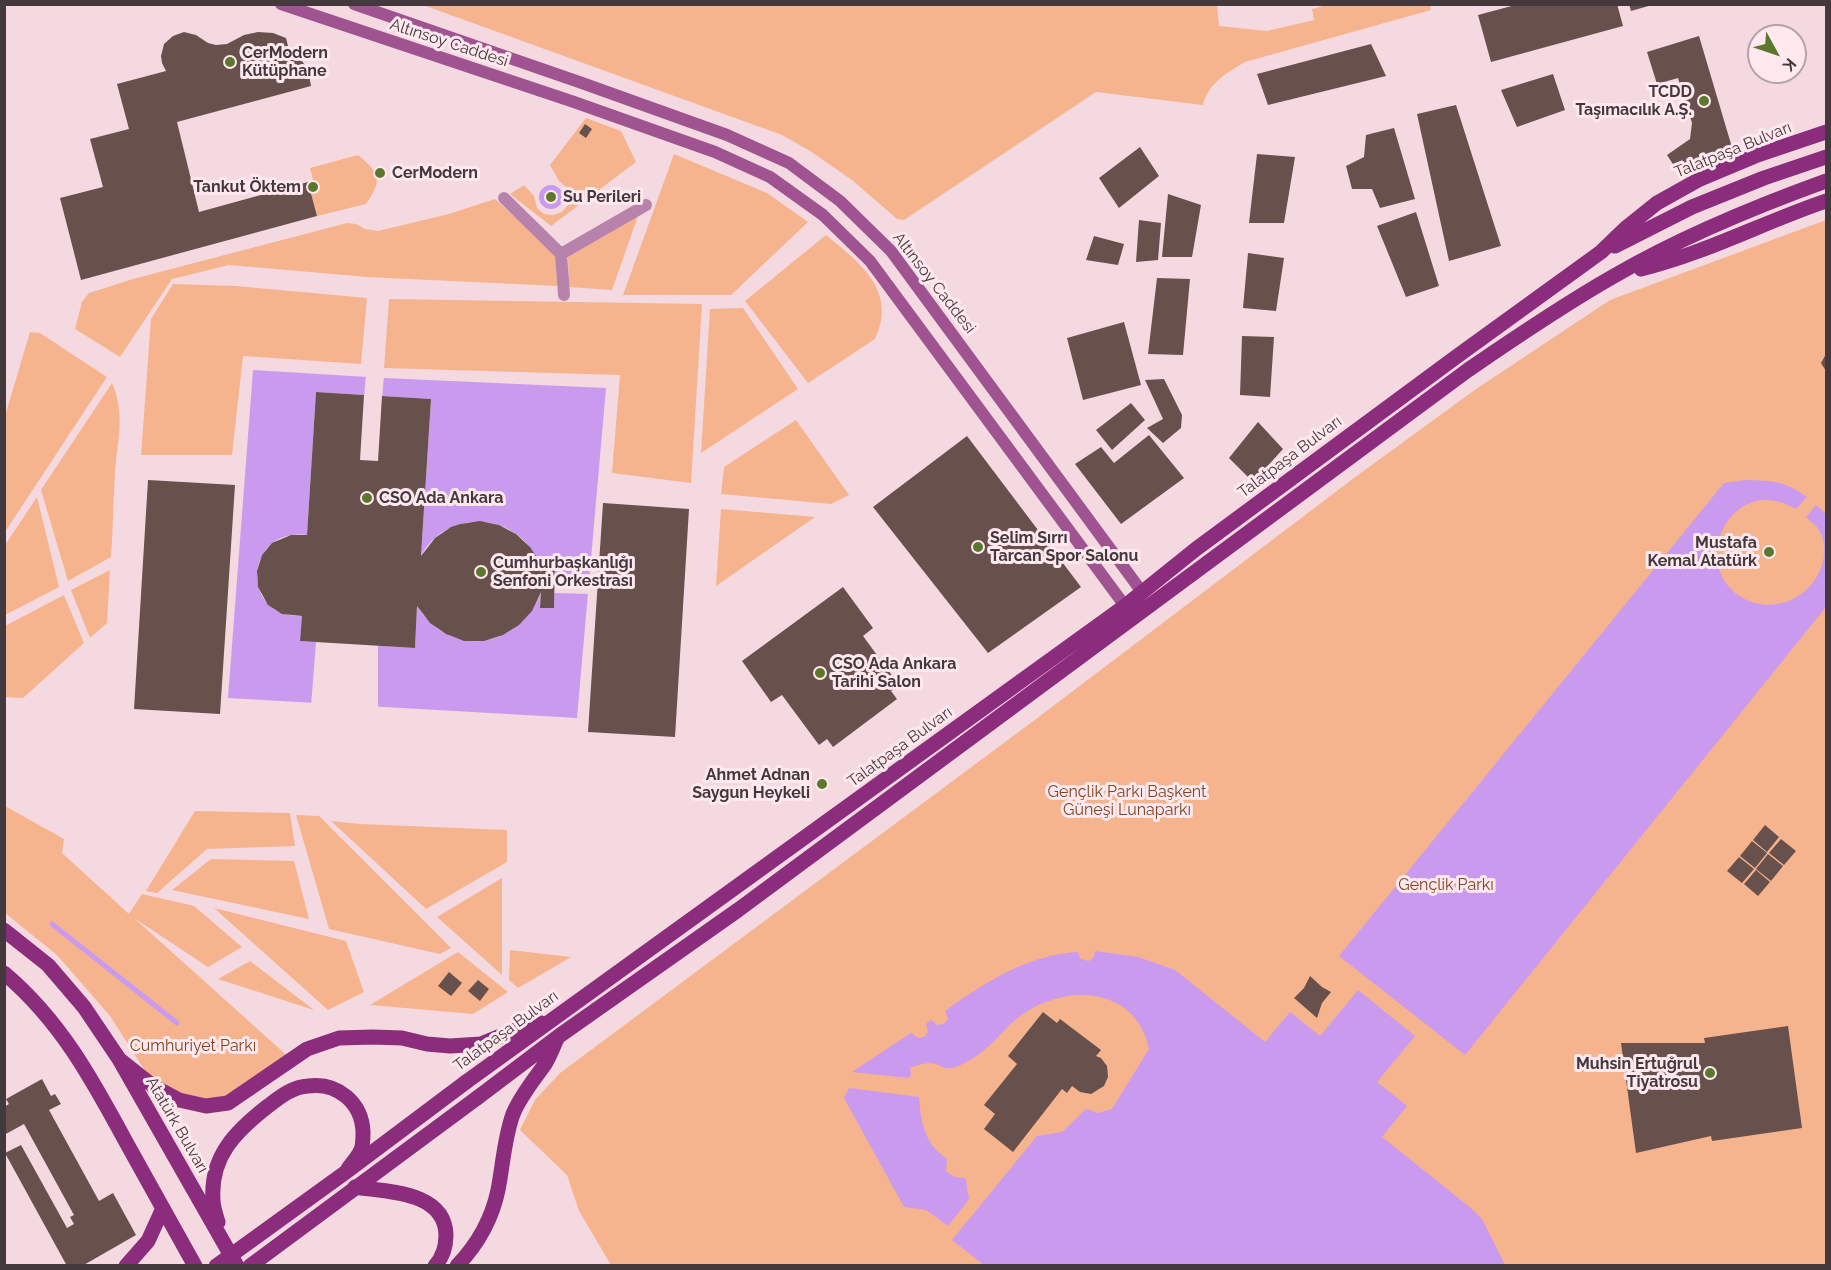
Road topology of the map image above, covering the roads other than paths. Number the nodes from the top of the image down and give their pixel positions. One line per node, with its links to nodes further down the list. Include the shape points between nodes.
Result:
1 (280, 4): 4 (street, Altınsoy Caddesi)
2 (354, 4): 3 (street, Altınsoy Caddesi)
3 (582, 83): 4 (street); 15 (street, Altınsoy Caddesi, via 727,135 789,163 840,201 891,251)
4 (574, 102): 16 (street, Altınsoy Caddesi, via 724,156 770,177 823,215 870,261)
5 (1827, 132): 11 (main road, Talatpaşa Bulvarı, via 1700,179 1658,203)
6 (1827, 157): 11 (main road, Talatpaşa Bulvarı, via 1692,207)
7 (1827, 181): 13 (main road, via 1704,230)
8 (504, 198): 12 (street)
9 (1827, 201): 13 (main road, via 1683,258)
10 (646, 205): 12 (street)
11 (1601, 252): 15 (main road, Talatpaşa Bulvarı)
12 (561, 254): 14 (street)
13 (1615, 275): 20 (main road, via 1468,370 738,910)
14 (564, 295)
15 (1142, 592): 16 (main road, Talatpaşa Bulvarı)
16 (1125, 606): 19 (main road, Talatpaşa Bulvarı)
17 (4, 930): 21 (main road, Atatürk Bulvarı, via 48,965 84,1007)
18 (4, 973): 24 (main road, via 57,1026)
19 (550, 1021): 21 (main road, via 481,1044 450,1046 402,1038 339,1038 307,1049 228,1103 206,1106 179,1100 153,1086); 22 (main road, Talatpaşa Bulvarı, bridge)
20 (559, 1036): 23 (main road, bridge); 32 (main road, via 513,1113 492,1212)
21 (119, 1059): 25 (main road, Atatürk Bulvarı)
22 (346, 1172): 25 (main road, via 361,1150 363,1126 358,1110 335,1089 308,1086 293,1090 241,1128 216,1166 213,1201); 28 (main road, Talatpaşa Bulvarı, bridge)
23 (356, 1187): 30 (main road, bridge); 31 (main road, via 401,1193 431,1206 446,1231 446,1246)
24 (163, 1208): 26 (main road, via 148,1241); 27 (main road)
25 (223, 1241): 29 (main road, Atatürk Bulvarı)
26 (126, 1266)
27 (195, 1266)
28 (216, 1266)
29 (237, 1266)
30 (250, 1266)
31 (435, 1266)
32 (457, 1266)

